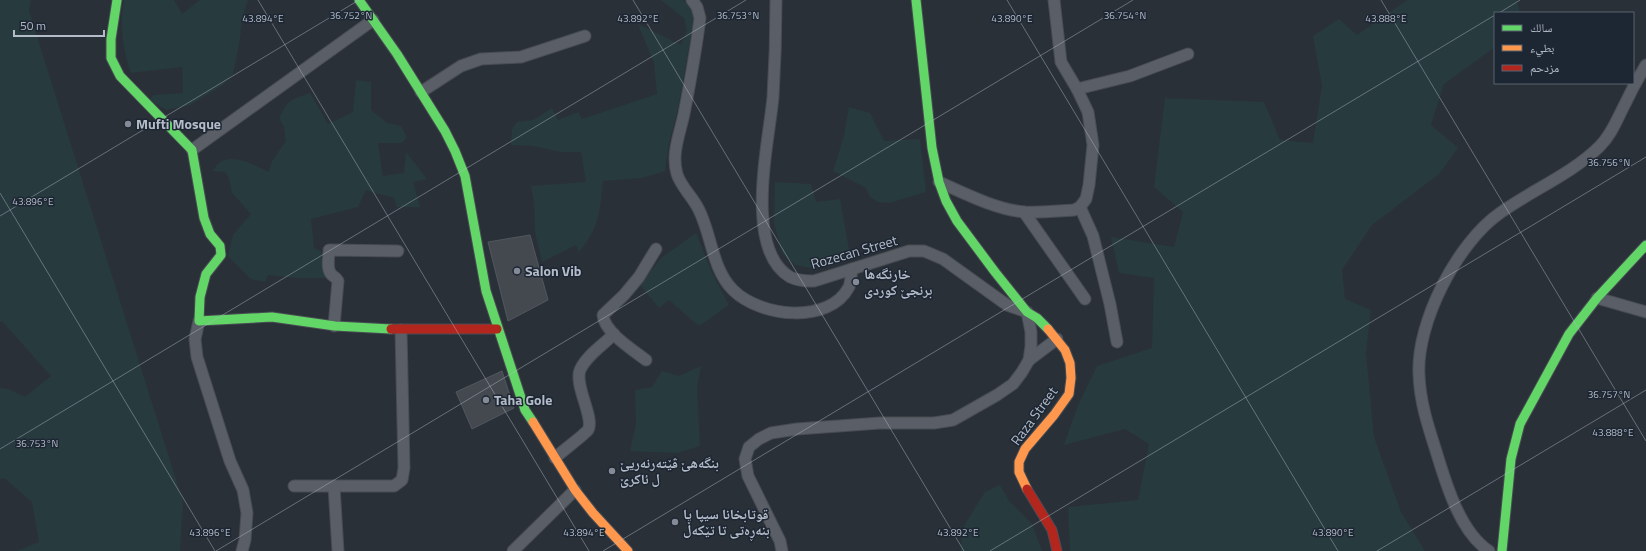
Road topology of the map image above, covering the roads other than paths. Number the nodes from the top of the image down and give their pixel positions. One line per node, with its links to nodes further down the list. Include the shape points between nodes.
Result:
1 (117, 0): 13 (street, via 111,58 120,76)
2 (359, 0): 7 (street)
3 (692, 0): 20 (street, via 700,18 677,144 676,165 677,174 705,223 719,269 734,291 746,299 761,307 794,314 815,311 840,298 849,286)
4 (776, 0): 20 (street, Rozecan Street, via 773,97 761,186 763,228 773,260 791,277 802,281 814,281)
5 (916, 0): 14 (street, Raza Street, via 932,148)
6 (1054, 0): 11 (street, via 1061,62)
7 (373, 20): 12 (street); 13 (street)
8 (585, 36): 12 (street, via 521,57 481,59 461,66)
9 (1188, 54): 11 (street, via 1130,76)
10 (1646, 65): 44 (street, via 1613,130 1601,145 1585,159 1498,214 1477,233 1458,256 1441,286 1428,322 1420,347 1418,374 1421,402 1453,500 1466,528 1480,545)
11 (1077, 89): 15 (street, via 1088,112 1093,145 1089,185 1086,199)
12 (421, 92): 27 (street, via 445,131 465,176 486,291)
13 (192, 150): 25 (street, via 204,218 210,234 220,246 221,255 206,274 200,297)
14 (939, 182): 16 (street, via 972,197); 23 (street, Raza Street, via 956,221)
15 (1080, 207): 16 (street, via 1067,211); 31 (street, via 1093,236)
16 (1024, 212): 22 (street)
17 (1646, 245): 21 (street)
18 (656, 249): 29 (street, via 624,296 603,315 603,320)
19 (398, 251): 26 (street, via 329,250 328,271 338,282)
20 (852, 269): 23 (street, Rozecan Street, via 909,251 924,251 949,263 1007,305)
21 (1597, 298): 24 (street); 45 (street, via 1570,334 1520,424 1511,459)
22 (1085, 299)
23 (1027, 312): 30 (street, Raza Street, via 1037,318); 33 (street, via 1031,332)
24 (1646, 312)
25 (199, 321): 26 (street, via 272,317); 38 (street, via 195,339 196,356 230,461 243,490 247,513)
26 (334, 326): 28 (street)
27 (497, 329): 28 (street); 34 (street, via 525,410)
28 (401, 330): 36 (street, via 404,468 402,480 394,486)
29 (614, 334): 32 (street); 34 (street, via 586,360 580,370 579,380 590,423 588,430)
30 (1057, 340): 33 (street); 43 (street, Raza Street, via 1065,350 1070,363 1069,394 1025,450 1019,462 1019,472 1052,530)
31 (1117, 342)
32 (646, 360)
33 (1029, 360): 42 (street, via 1013,384 953,420 934,423 872,423 797,428 771,433 759,439 749,447 745,459 748,476 780,540)
34 (555, 458): 37 (street)
35 (294, 486): 36 (street)
36 (334, 486): 39 (street)
37 (575, 490): 40 (street); 41 (street)
38 (242, 551)
39 (338, 551)
40 (513, 551)
41 (628, 551)
42 (782, 551)
43 (1057, 551)
44 (1489, 551)
45 (1502, 551)

